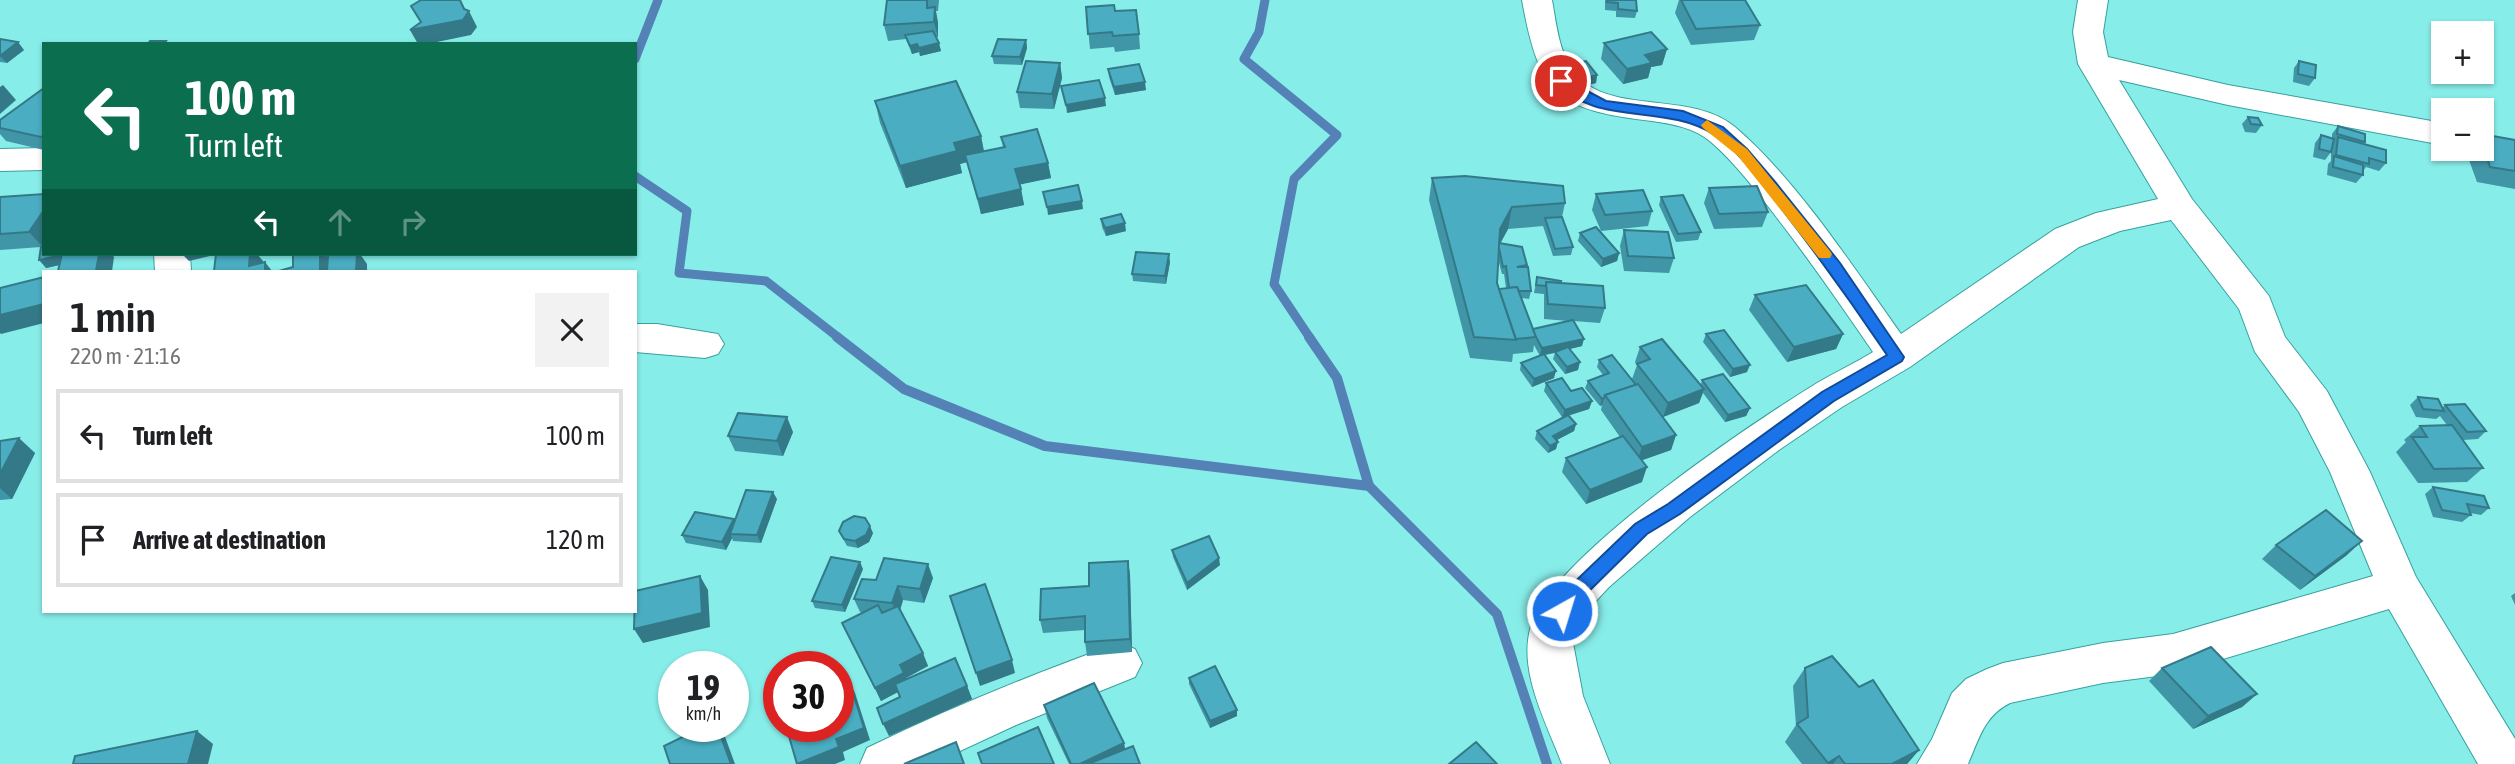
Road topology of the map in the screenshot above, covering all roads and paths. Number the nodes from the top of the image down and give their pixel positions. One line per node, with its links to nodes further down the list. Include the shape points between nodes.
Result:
1 (1537, 0): 10 (street, via 1546,44 1561,81 1603,104 1683,115 1718,130 1772,186)
2 (2093, 0): 3 (street, via 2087,40)
3 (2094, 64): 4 (street, via 2228,95); 7 (street)
4 (2431, 132)
5 (42, 159): 6 (street)
6 (0, 160)
7 (2180, 206): 10 (street, via 2095,224 2067,238); 11 (street, via 2256,305 2269,342 2313,402 2350,472)
8 (637, 338): 9 (street)
9 (705, 344)
10 (1897, 357): 14 (street, via 1828,396 1641,529 1571,597 1553,625 1552,653 1558,693)
11 (2399, 587): 15 (street, via 2173,654 2003,684 1982,694 1968,708); 16 (street)
12 (1119, 663): 13 (street, via 963,725)
13 (884, 764)
14 (1586, 764)
15 (1941, 764)
16 (2504, 764)

